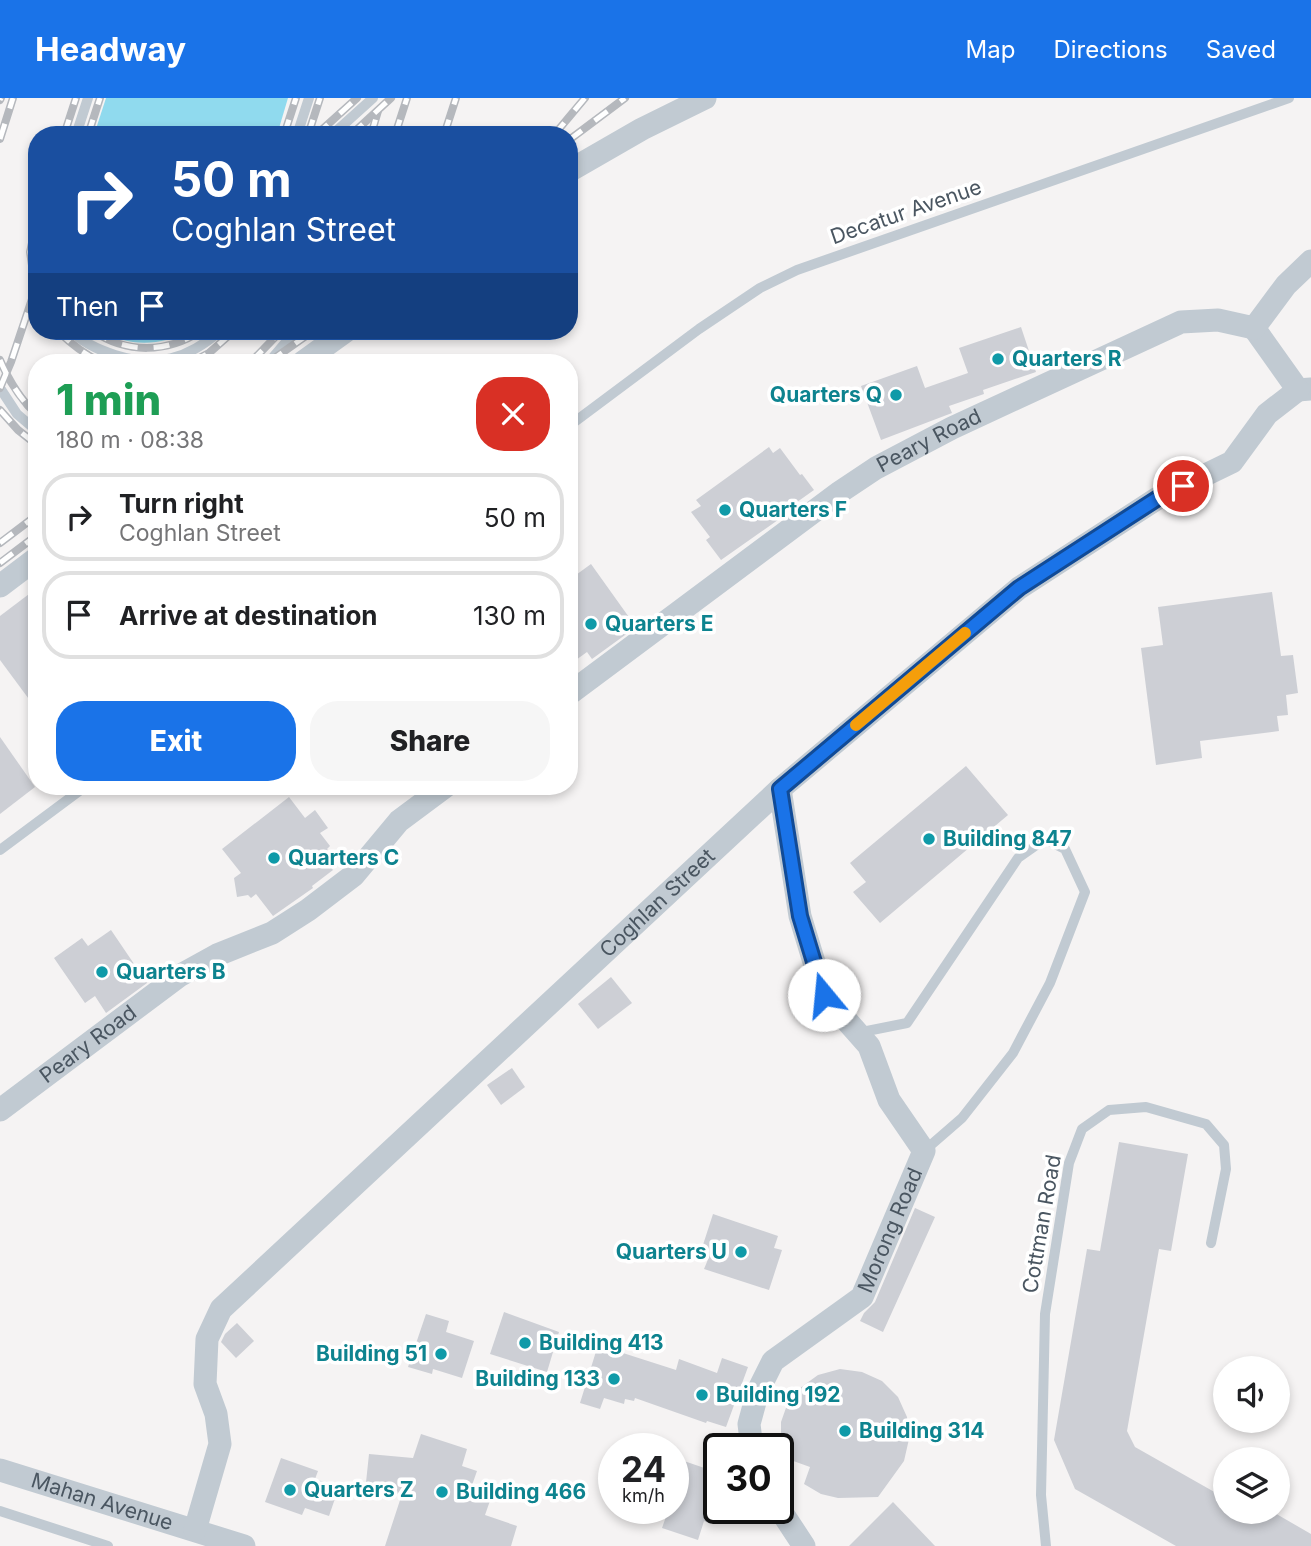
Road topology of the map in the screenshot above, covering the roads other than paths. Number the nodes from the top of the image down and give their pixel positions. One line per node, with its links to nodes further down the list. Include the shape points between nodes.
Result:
1 (88, 98): 6 (lane)
2 (309, 98): 7 (lane)
3 (373, 98): 8 (lane)
4 (705, 98): 9 (street)
5 (1289, 98): 22 (lane, Decatur Avenue, via 797,270 760,288 699,329)
6 (79, 126)
7 (300, 126)
8 (342, 126)
9 (578, 166)
10 (1311, 261): 11 (street)
11 (1254, 328): 21 (street); 26 (street, Peary Road, via 1218,320 1181,322 876,468)
12 (84, 340): 16 (lane)
13 (208, 340): 17 (lane)
14 (288, 340): 18 (lane)
15 (333, 340): 19 (street)
16 (112, 354)
17 (186, 354)
18 (276, 354)
19 (314, 354)
20 (0, 388): 23 (lane)
21 (1304, 389): 27 (street, Coghlan Street, via 1267,414 1232,462 1158,498 1019,588)
22 (578, 419)
23 (28, 423)
24 (28, 565): 25 (street)
25 (0, 586)
26 (578, 687)
27 (780, 789): 31 (street, Morong Road, via 800,916 824,995); 39 (street, Coghlan Street, via 221,1309 207,1339 205,1384 220,1444)
28 (74, 795): 30 (lane)
29 (434, 795): 32 (street, Peary Road, via 398,821 354,875 308,910 272,933 179,976)
30 (0, 850)
31 (857, 1033): 33 (street, Morong Road, via 869,1046 889,1100); 33 (lane, via 907,1023 1018,858 1045,839 1065,849 1085,892 1050,983 1013,1053 962,1118)
32 (0, 1110)
33 (924, 1151): 35 (street, Morong Road, via 862,1297 773,1361 758,1391)
34 (1211, 1243): 43 (lane, Cottman Road, via 1226,1169 1224,1145 1206,1124 1146,1107 1109,1110 1082,1129 1069,1163 1045,1314 1041,1495)
35 (750, 1433)
36 (0, 1470): 39 (street, Mahan Avenue)
37 (0, 1510): 40 (lane)
38 (790, 1524): 42 (street)
39 (195, 1530): 41 (street, Mahan Avenue)
40 (108, 1546)
41 (244, 1546)
42 (804, 1546)
43 (1046, 1546)

